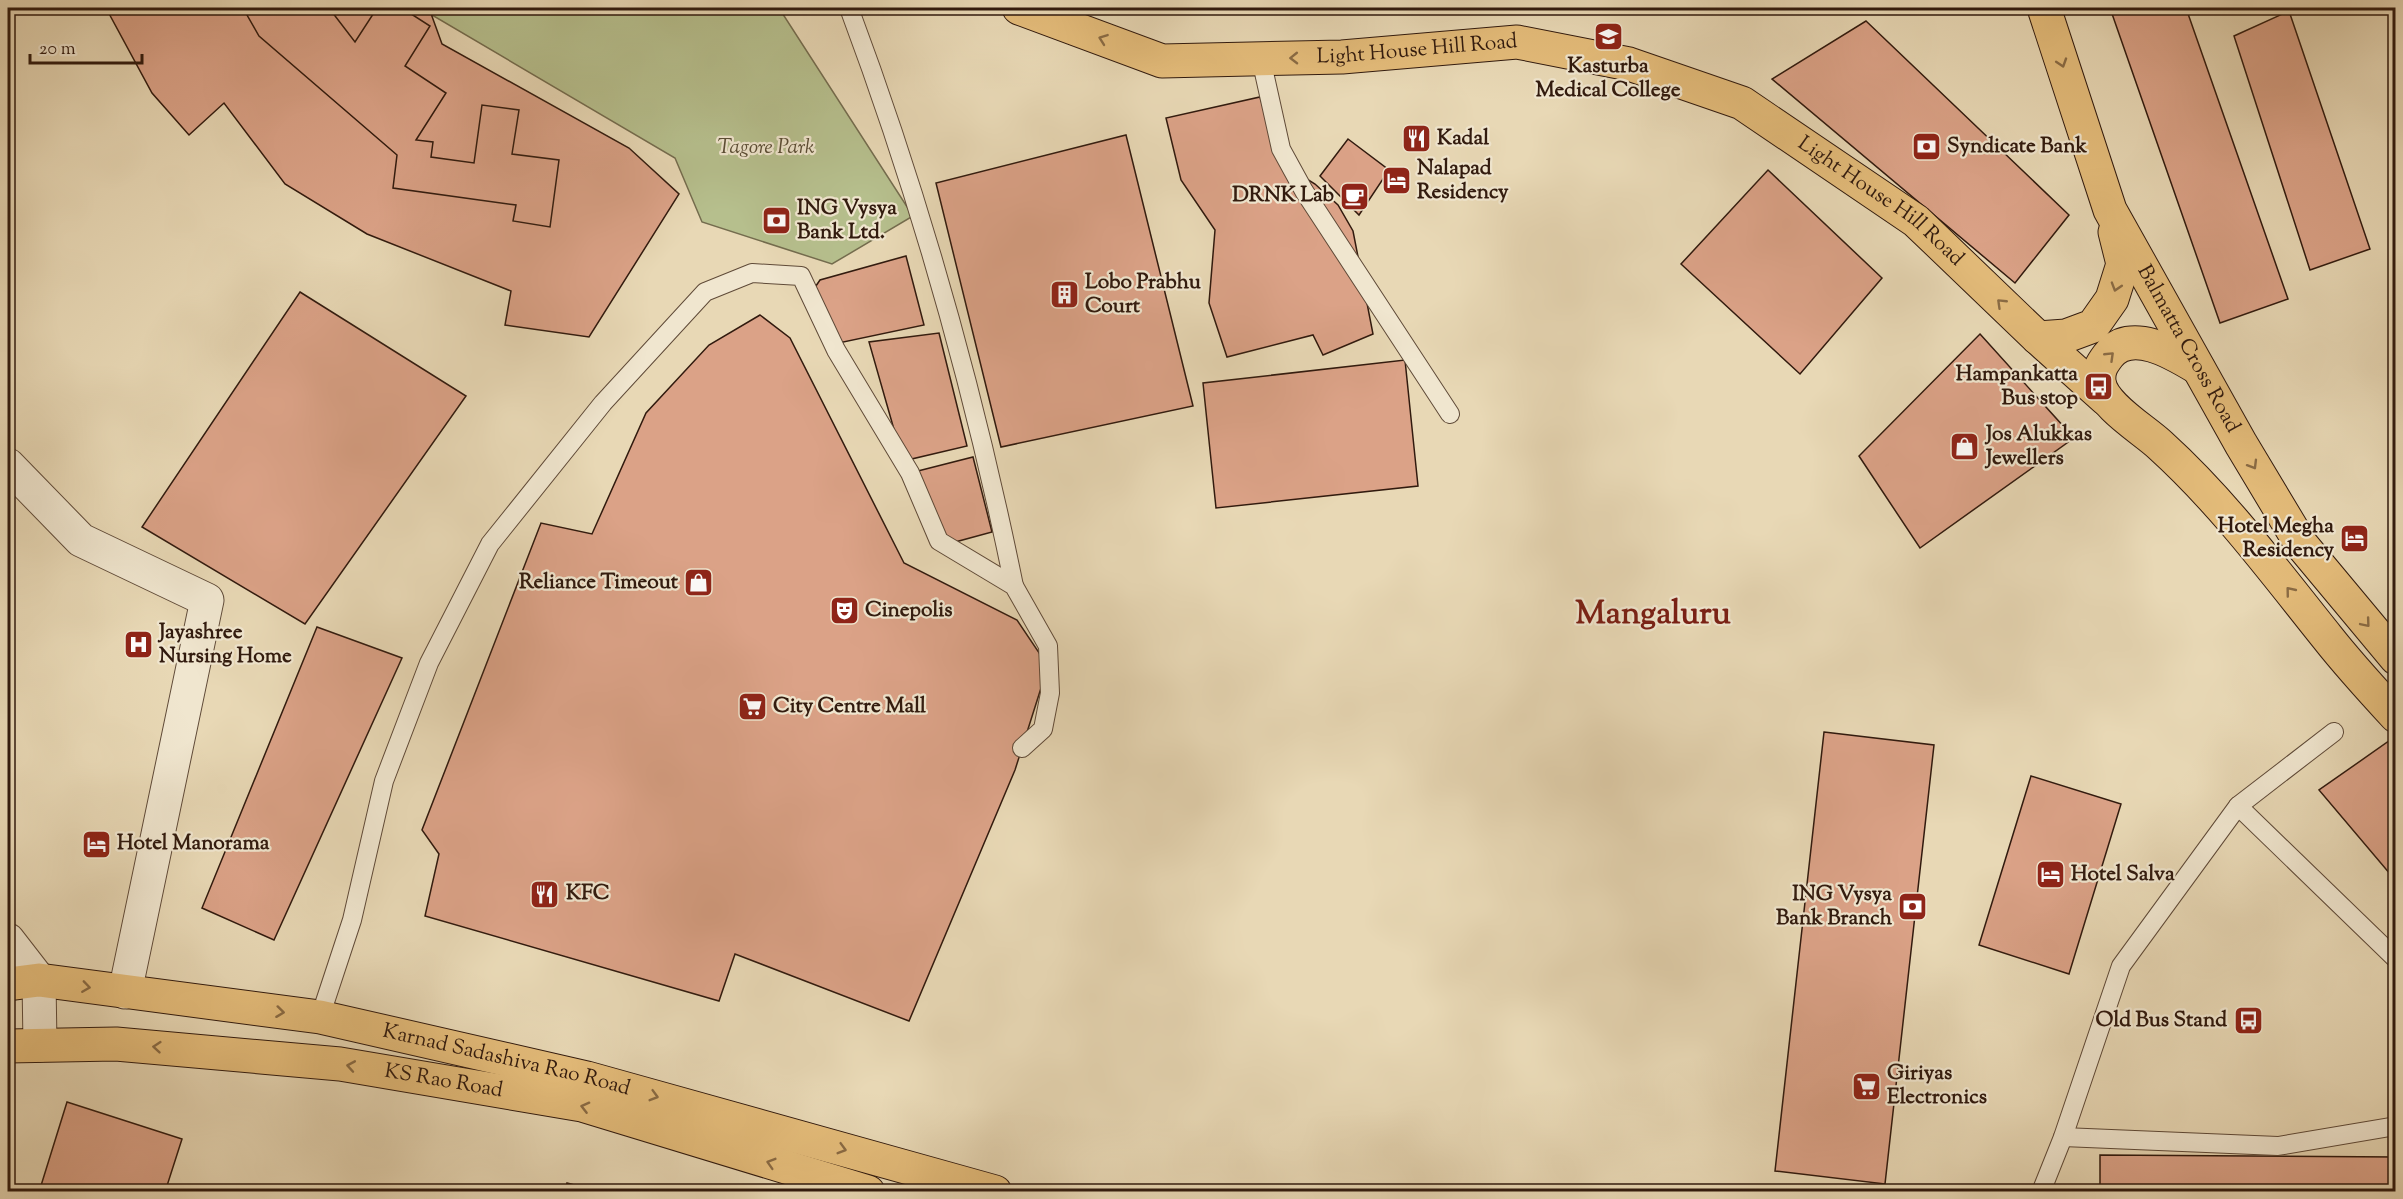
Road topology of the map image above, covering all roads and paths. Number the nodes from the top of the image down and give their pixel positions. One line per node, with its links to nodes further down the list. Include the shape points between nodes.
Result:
1 (849, 8): 11 (lane, via 917,206 993,483)
2 (1019, 8): 4 (main road, Light House Hill Road, one-way to 2, via 1162,61)
3 (2044, 8): 5 (main road, Balmatta Cross Road, one-way to 5)
4 (1261, 59): 6 (main road, Light House Hill Road, one-way to 4, via 1916,221 1742,103 1629,64 1516,42 1342,57); 9 (lane, via 1281,149 1304,191)
5 (2109, 210): 6 (main road, one-way to 6, via 2123,264 2112,299 2093,326 2066,336); 7 (main road, Balmatta Cross Road)
6 (2038, 338): 8 (main road, Light House Hill Road)
7 (2198, 368): 8 (main road, one-way to 7, via 2099,382 2099,368 2111,352 2128,344 2157,347); 12 (main road, Balmatta Cross Road, one-way to 12, via 2301,544)
8 (2106, 399): 13 (main road, Light House Hill Road, one-way to 8, via 2349,664 2222,506)
9 (1450, 414)
10 (8, 465): 20 (street, via 81,540 207,600)
11 (1014, 586): 15 (lane, via 1048,646 1050,693 1043,729); 21 (lane, via 939,542 910,473 836,350 801,276 752,273 705,292 603,403 490,544 429,663 384,781 352,920)
12 (2396, 658)
13 (2396, 716)
14 (2334, 732): 16 (lane)
15 (1022, 748)
16 (2238, 806): 18 (lane); 25 (lane, via 2121,966)
17 (8, 940): 19 (street)
18 (2396, 959)
19 (23, 982): 20 (main road, Karnad Sadashiva Rao Road, one-way to 20); 22 (street)
20 (125, 992): 21 (main road, Karnad Sadashiva Rao Road, one-way to 21)
21 (320, 1017): 27 (main road, Karnad Sadashiva Rao Road, one-way to 27, via 587,1078)
22 (40, 1045): 23 (main road, KS Rao Road); 26 (main road, KS Rao Road, one-way to 22, via 582,1106 340,1064 116,1044)
23 (8, 1046)
24 (2396, 1126): 25 (lane, via 2278,1146)
25 (2063, 1137): 28 (lane)
26 (868, 1191)
27 (995, 1191)
28 (2041, 1191)

